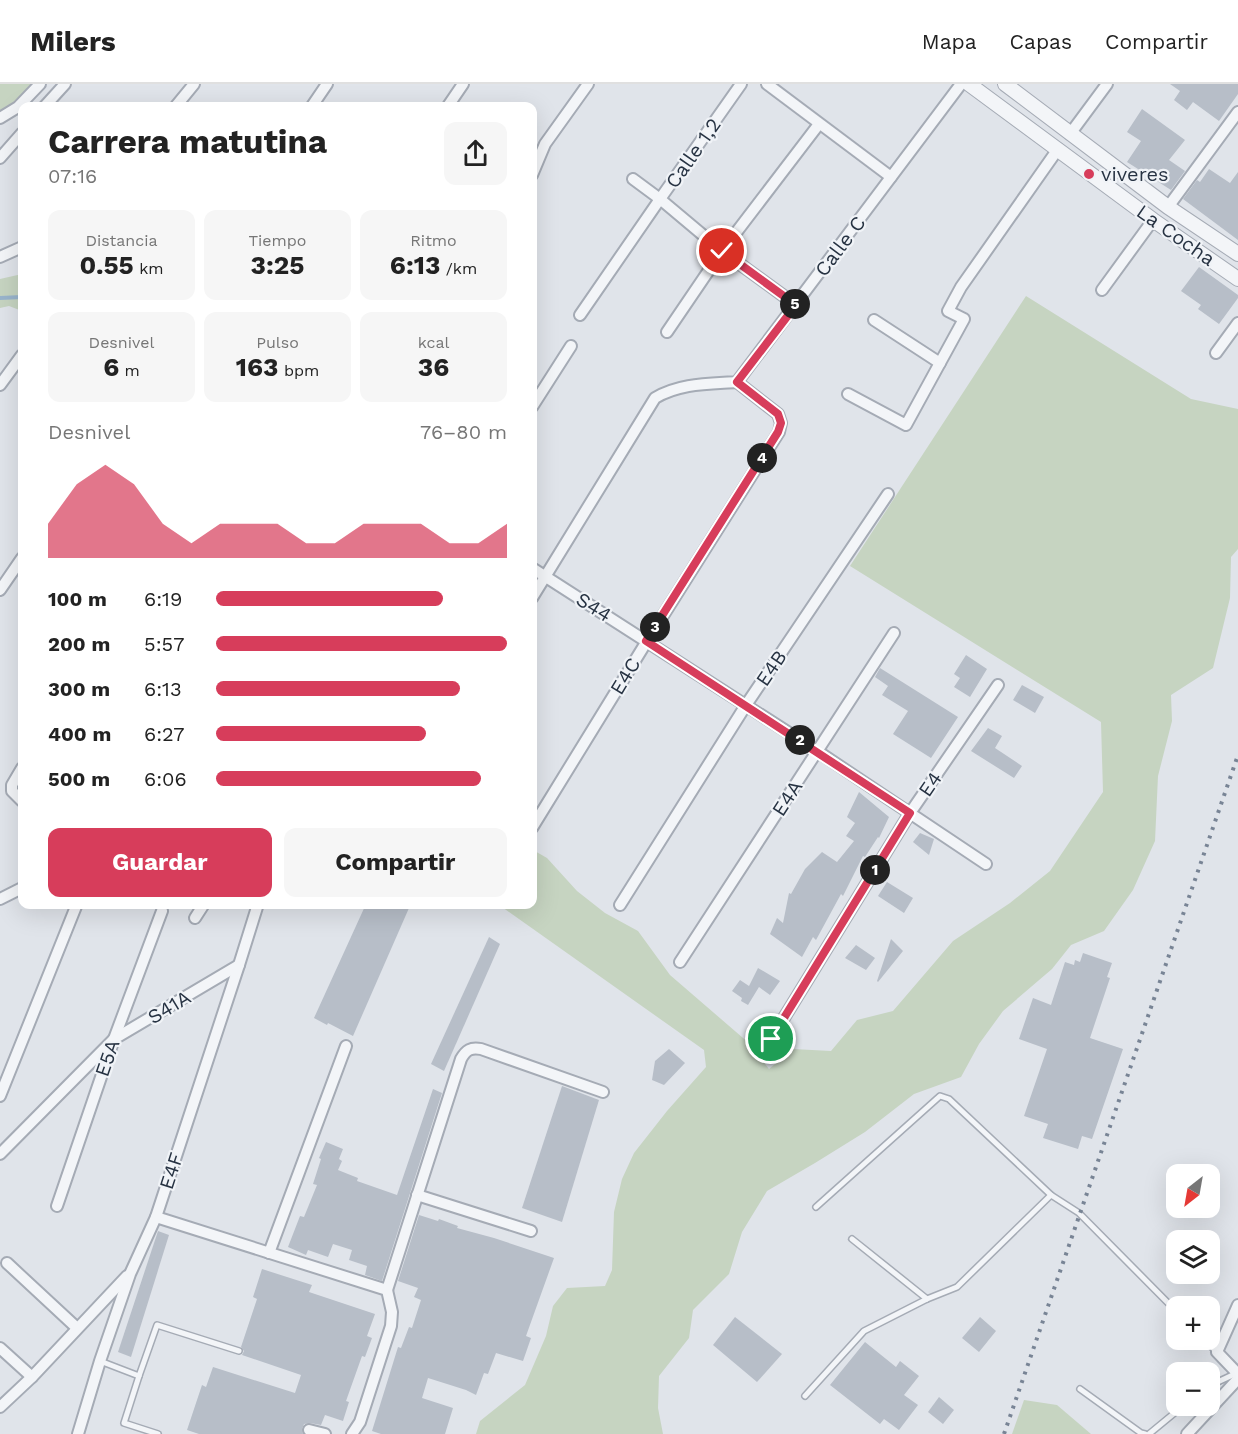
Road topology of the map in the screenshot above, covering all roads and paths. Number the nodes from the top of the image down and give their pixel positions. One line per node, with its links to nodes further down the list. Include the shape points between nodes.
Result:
1 (40, 84): 13 (street)
2 (65, 84): 14 (street)
3 (194, 84): 15 (street)
4 (327, 84): 16 (street)
5 (463, 84): 17 (street)
6 (588, 84): 26 (street, via 545,144)
7 (741, 84): 29 (street, Calle 1,2)
8 (767, 84): 21 (street)
9 (961, 84): 27 (street, Calle C)
10 (969, 84): 24 (street, La Cocha)
11 (1005, 84): 22 (street, La Cocha)
12 (1107, 84): 22 (street)
13 (23, 102)
14 (49, 102)
15 (179, 102)
16 (315, 102)
17 (451, 102)
18 (18, 107): 20 (street)
19 (1238, 112): 30 (street)
20 (0, 118)
21 (819, 124): 27 (street); 33 (street)
22 (1070, 134): 30 (street, La Cocha)
23 (18, 138): 25 (street)
24 (1058, 149): 31 (street, La Cocha); 46 (street, via 961,287 948,311 964,319)
25 (0, 158)
26 (537, 163)
27 (891, 177): 38 (street, Calle C)
28 (633, 179): 29 (street)
29 (660, 199): 33 (street, Calle 1,2); 39 (street)
30 (1168, 207): 34 (street, La Cocha)
31 (1153, 220): 36 (street, La Cocha); 37 (street)
32 (18, 249): 35 (street)
33 (722, 251): 38 (street, Calle 1,2); 42 (street)
34 (1238, 254)
35 (0, 257)
36 (1238, 279)
37 (1102, 290)
38 (796, 305): 47 (street, Calle C)
39 (580, 315)
40 (874, 320): 46 (street)
41 (1238, 323): 44 (street)
42 (667, 332)
43 (571, 346): 50 (street)
44 (1216, 353)
45 (18, 360): 48 (street)
46 (940, 363): 49 (street, via 906,425)
47 (737, 382): 54 (street, via 683,386 655,398); 58 (street, E4C, via 778,414 778,432)
48 (0, 385)
49 (848, 394)
50 (537, 399)
51 (888, 494): 60 (street, E4B)
52 (18, 564): 55 (street)
53 (537, 571): 54 (street, S44)
54 (546, 577): 56 (street); 58 (street, S44)
55 (0, 590)
56 (537, 590)
57 (894, 633): 61 (street, E4A)
58 (646, 641): 60 (street, S44); 65 (street, E4C)
59 (998, 685): 64 (street, E4)
60 (746, 705): 61 (street, S44); 69 (street, E4B)
61 (817, 751): 64 (street, S44); 75 (street, E4A)
62 (18, 775): 63 (street, via 12,785)
63 (18, 797)
64 (910, 813): 66 (street, S44); 78 (street, E4)
65 (537, 820)
66 (986, 864)
67 (18, 890): 68 (street)
68 (0, 899)
69 (620, 905)
70 (74, 909): 81 (street)
71 (201, 909): 74 (street)
72 (257, 909): 76 (street, E4F)
73 (162, 912): 77 (street, E5A)
74 (195, 918)
75 (680, 962)
76 (240, 965): 77 (street, S41A); 87 (street, E4F)
77 (114, 1039): 82 (street, S41A); 85 (street, E5A)
78 (771, 1039)
79 (346, 1046): 90 (street)
80 (603, 1092): 83 (street, via 481,1049 468,1050 460,1059)
81 (0, 1096)
82 (0, 1154)
83 (417, 1195): 88 (street); 93 (street)
84 (1051, 1195): 86 (lane, via 949,1098 940,1096); 94 (lane, via 957,1287); 95 (lane, via 1080,1213)
85 (57, 1206)
86 (816, 1207)
87 (156, 1217): 90 (street); 92 (street, E4F)
88 (531, 1231)
89 (852, 1239): 94 (lane)
90 (269, 1253): 93 (street)
91 (7, 1263): 97 (street)
92 (130, 1274): 97 (street); 101 (street, E4F)
93 (387, 1290): 114 (street, via 391,1326 360,1422)
94 (927, 1299): 107 (lane, via 864,1331)
95 (1166, 1301)
96 (1238, 1305): 100 (street)
97 (77, 1328): 104 (street)
98 (0, 1348): 104 (street)
99 (239, 1351): 103 (lane, via 157,1325)
100 (1217, 1352): 102 (street)
101 (100, 1361): 103 (lane); 111 (street, E4F)
102 (1238, 1375): 105 (lane); 116 (street)
103 (139, 1376): 112 (lane, via 124,1423)
104 (32, 1377): 108 (street)
105 (1220, 1382)
106 (1080, 1389): 115 (lane)
107 (805, 1396)
108 (0, 1407)
109 (1170, 1416): 115 (lane)
110 (309, 1430): 113 (street)
111 (78, 1434)
112 (158, 1434)
113 (326, 1434)
114 (352, 1434)
115 (1147, 1434)
116 (1187, 1434)

